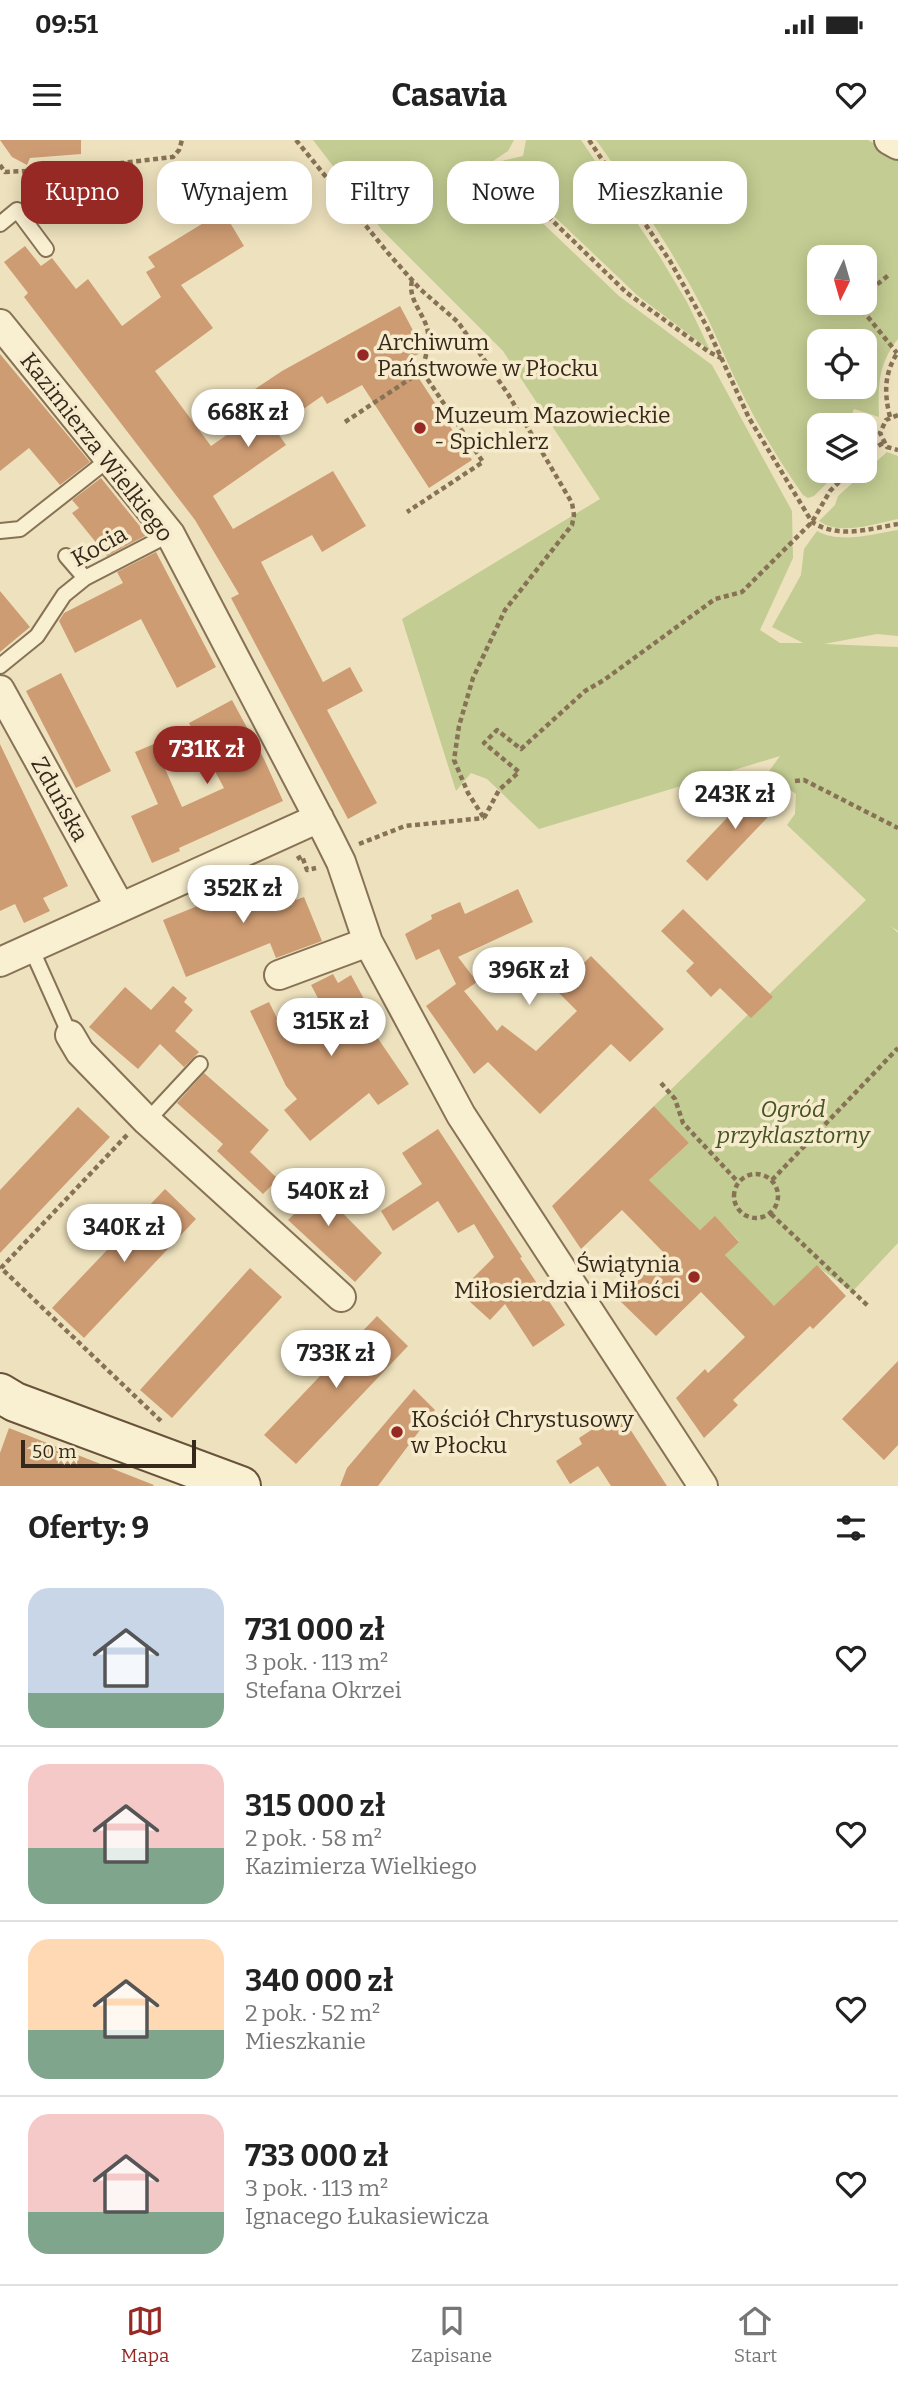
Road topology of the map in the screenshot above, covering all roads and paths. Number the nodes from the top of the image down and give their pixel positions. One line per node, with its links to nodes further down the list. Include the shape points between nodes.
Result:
1 (182, 140): 6 (path, via 173,157)
2 (296, 140): 15 (path)
3 (589, 140): 20 (path, via 670,261)
4 (889, 140): 5 (street)
5 (898, 145)
6 (138, 161)
7 (0, 165): 8 (path, via 5,172)
8 (21, 171)
9 (21, 207): 10 (path)
10 (17, 210): 11 (lane); 13 (lane)
11 (0, 224)
12 (556, 224): 20 (path, via 627,293)
13 (46, 249)
14 (890, 274): 16 (path)
15 (412, 280): 21 (path, via 410,290 428,330); 43 (path, via 458,321 501,384 572,503 574,515 565,536 505,610 473,678 454,761)
16 (877, 284)
17 (866, 315): 19 (path)
18 (0, 324): 30 (street, Kazimierza Wielkiego)
19 (898, 353): 23 (path, via 886,376)
20 (721, 358): 33 (path, via 749,418)
21 (422, 371): 24 (path); 25 (path)
22 (898, 415): 23 (path)
23 (890, 417): 26 (path, via 880,428)
24 (345, 422)
25 (469, 442): 27 (path); 32 (path, via 483,462)
26 (883, 443): 28 (path); 29 (path)
27 (463, 446)
28 (877, 447)
29 (898, 450)
30 (109, 459): 35 (lane, via 20,530); 36 (street, Kazimierza Wielkiego)
31 (839, 483): 33 (path)
32 (407, 512)
33 (812, 522): 34 (path, via 834,532); 43 (path, via 743,592 715,599 585,691 521,749 497,730 484,743 519,772 499,790)
34 (898, 524)
35 (0, 531)
36 (170, 534): 38 (lane, Kocia); 42 (street, Kazimierza Wielkiego)
37 (66, 556): 38 (lane)
38 (85, 578): 39 (lane, Kocia, via 64,595 37,636)
39 (0, 666)
40 (0, 690): 46 (street, Zduńska)
41 (795, 781): 44 (path, via 804,780)
42 (319, 818): 45 (street, Kazimierza Wielkiego); 46 (street)
43 (484, 818): 45 (path, via 392,830 354,846 357,855)
44 (898, 828)
45 (341, 862): 47 (street, Kazimierza Wielkiego)
46 (120, 907): 48 (street)
47 (368, 942): 50 (street); 64 (street, Kazimierza Wielkiego, via 461,1115)
48 (31, 948): 49 (street); 51 (lane)
49 (0, 962)
50 (279, 975)
51 (70, 1035): 55 (street, via 80,1052)
52 (898, 1048): 56 (path)
53 (200, 1064): 55 (lane)
54 (661, 1083): 57 (path, via 675,1099 683,1123)
55 (146, 1119): 59 (street); 62 (path, via 1,1268)
56 (772, 1180): 57 (path, via 751,1174); 58 (path, via 778,1201)
57 (738, 1182): 58 (path, via 733,1197 743,1215 757,1219)
58 (771, 1214): 60 (path)
59 (341, 1297)
60 (868, 1306)
61 (0, 1393): 63 (street)
62 (171, 1431)
63 (216, 1482)
64 (703, 1486)

